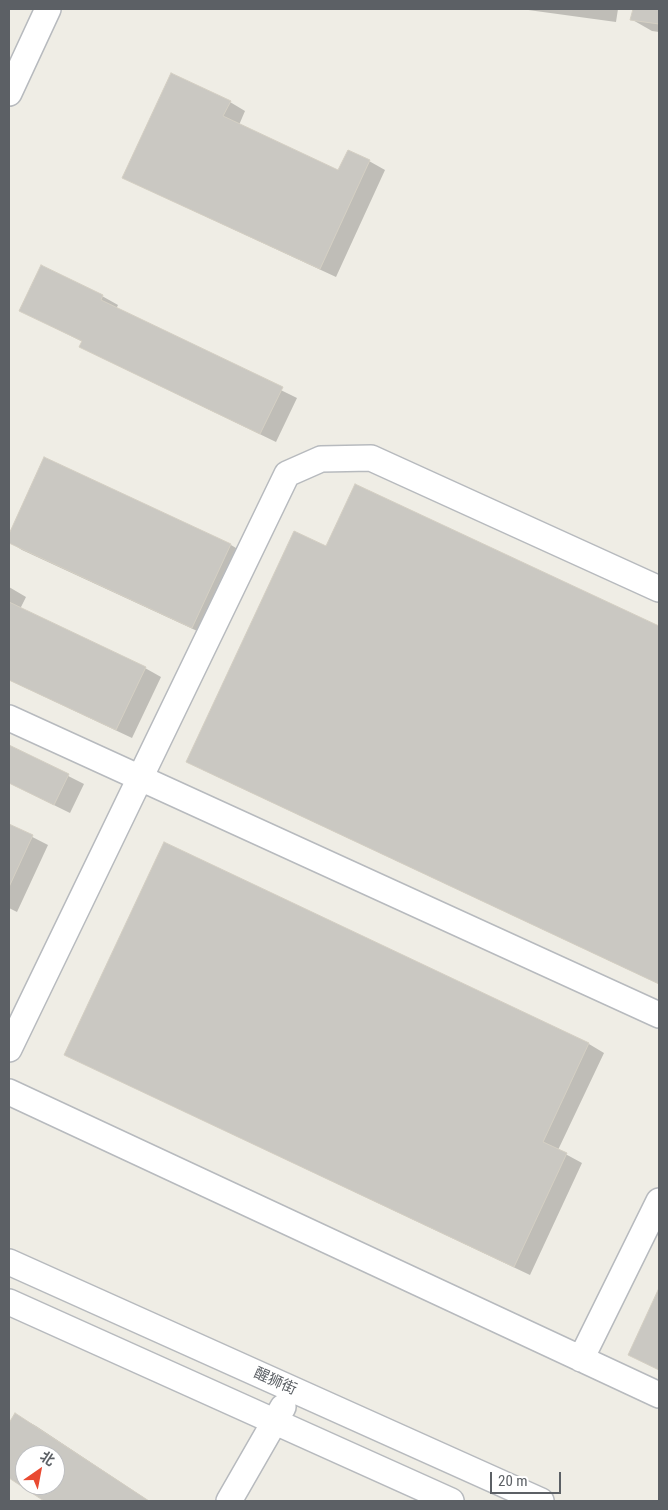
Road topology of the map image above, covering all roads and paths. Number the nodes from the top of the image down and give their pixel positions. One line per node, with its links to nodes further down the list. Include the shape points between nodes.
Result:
1 (48, 9): 2 (street)
2 (9, 93)
3 (659, 589): 5 (street, via 371,458 321,458 288,474)
4 (9, 718): 5 (street)
5 (140, 778): 6 (street); 7 (street)
6 (659, 1015)
7 (9, 1049)
8 (9, 1092): 12 (street)
9 (659, 1201): 12 (street)
10 (9, 1262): 13 (street, 醒狮街)
11 (9, 1302): 15 (street)
12 (581, 1359): 14 (street)
13 (293, 1390): 15 (street); 18 (street, 醒狮街)
14 (659, 1396)
15 (275, 1422): 16 (street); 17 (street)
16 (229, 1501)
17 (451, 1501)
18 (541, 1501)

